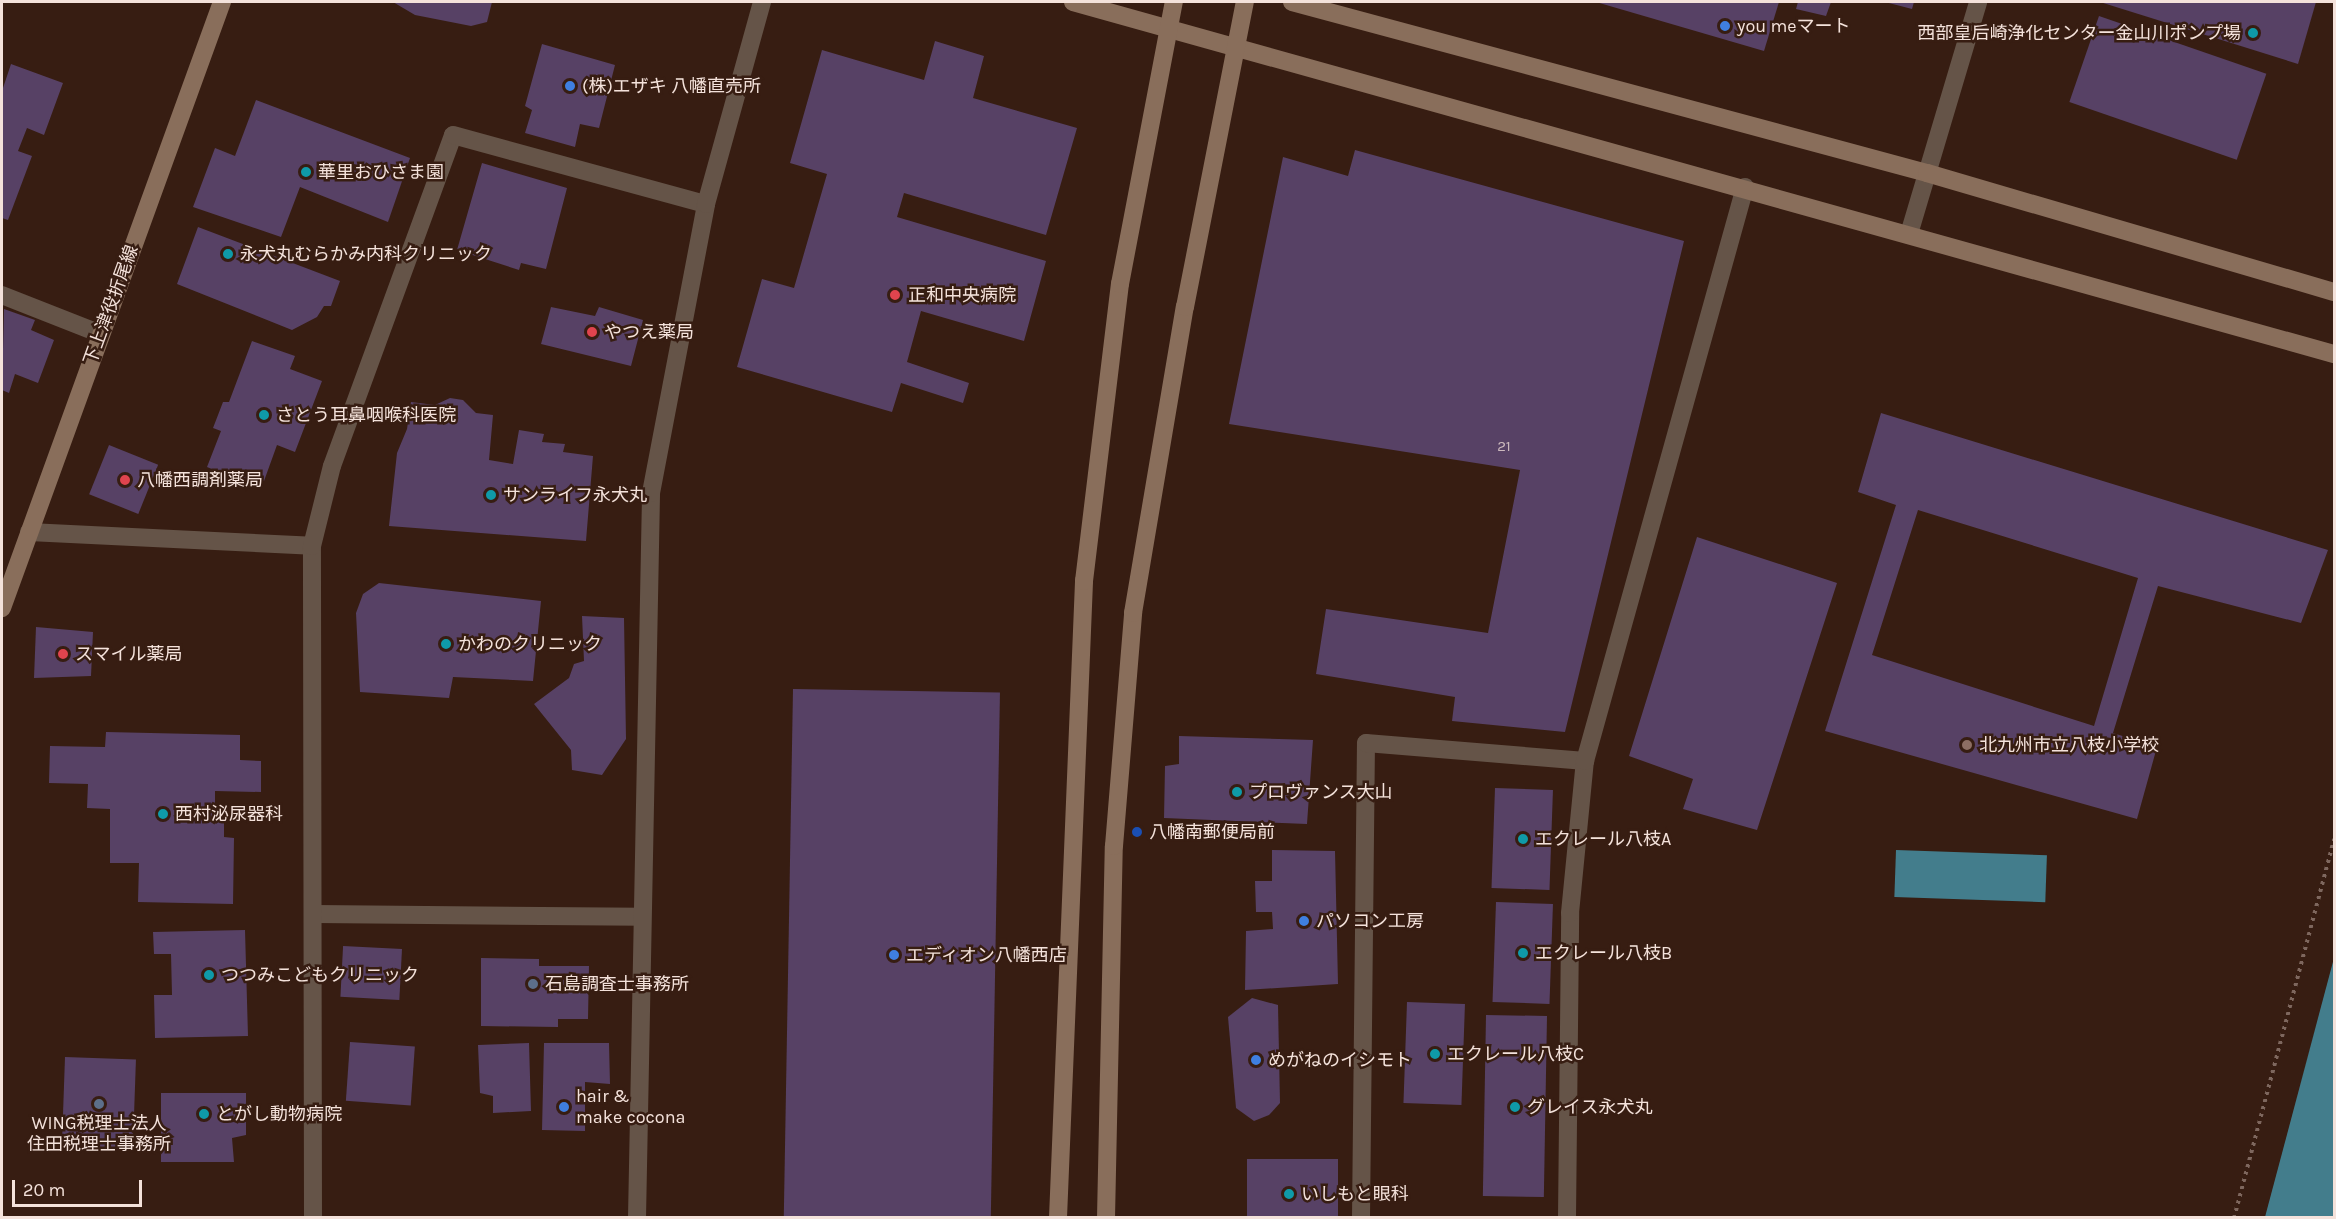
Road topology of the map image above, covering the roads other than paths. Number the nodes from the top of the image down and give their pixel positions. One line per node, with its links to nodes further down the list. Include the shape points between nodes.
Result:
1 (222, 2): 16 (street, 下上津役折尾線)
2 (762, 2): 12 (street)
3 (1073, 2): 8 (street)
4 (1174, 2): 8 (street)
5 (1245, 2): 9 (street)
6 (1292, 2): 10 (street)
7 (1978, 2): 10 (street)
8 (1168, 30): 9 (street); 26 (street, via 1120,284 1084,581)
9 (1238, 48): 11 (street); 27 (street, via 1185,307 1133,613 1114,846)
10 (1927, 173): 13 (street); 14 (street)
11 (1745, 187): 13 (street); 21 (street)
12 (706, 204): 19 (street, via 453,135 332,466); 23 (street, via 651,493)
13 (1909, 234): 17 (street)
14 (2334, 292)
15 (2, 295): 16 (street)
16 (101, 334): 18 (street, 下上津役折尾線)
17 (2334, 354)
18 (29, 532): 19 (street); 20 (street, 下上津役折尾線)
19 (312, 546): 22 (street)
20 (2, 608)
21 (1585, 761): 28 (street, via 1366,743); 29 (street, via 1570,913)
22 (315, 914): 23 (street); 24 (street)
23 (642, 917): 25 (street)
24 (313, 1218)
25 (638, 1218)
26 (1058, 1218)
27 (1106, 1218)
28 (1361, 1218)
29 (1567, 1218)

